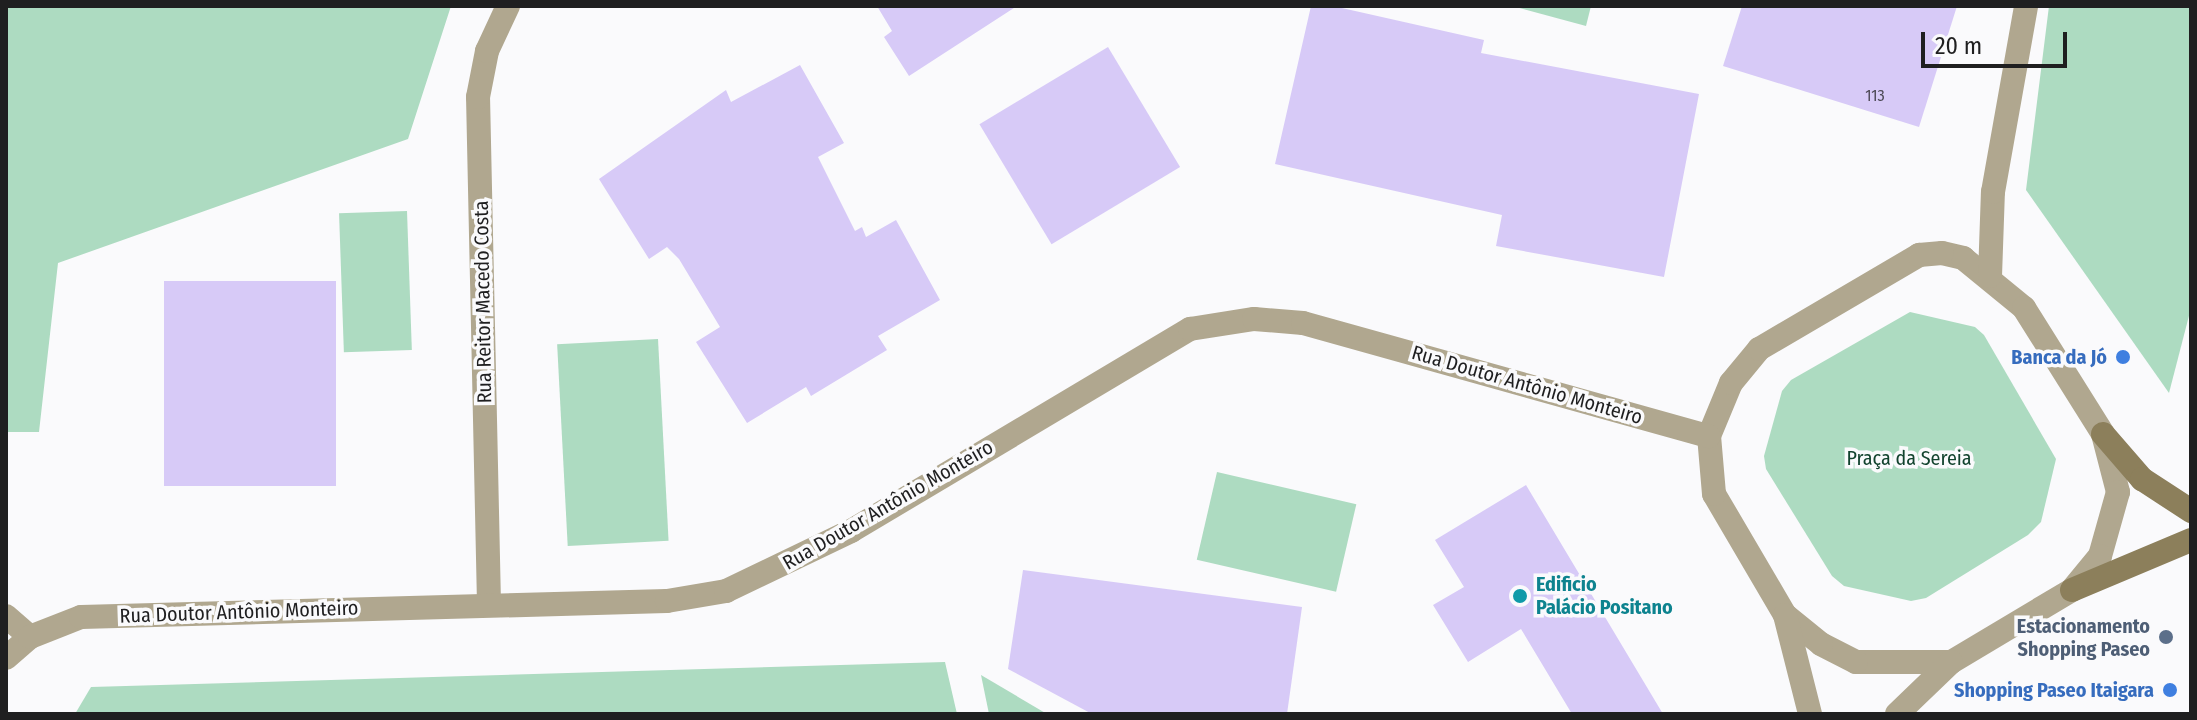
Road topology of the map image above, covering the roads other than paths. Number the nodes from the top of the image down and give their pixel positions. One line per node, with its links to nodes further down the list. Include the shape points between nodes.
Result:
1 (508, 6): 9 (street, Rua Reitor Macedo Costa, via 487,51 478,97)
2 (2026, 6): 3 (street, via 1993,192)
3 (1990, 276): 4 (street, via 2024,308); 5 (street, via 1963,258 1919,255 1759,349 1731,383)
4 (2103, 434): 6 (street, via 2142,479); 8 (street, via 2118,492 2100,556)
5 (1709, 436): 9 (street, Rua Doutor Antônio Monteiro, via 1303,323 1254,319 1190,329 851,531 726,591 667,601); 10 (street, via 1714,494)
6 (2191, 511)
7 (2191, 540): 8 (street)
8 (2072, 590): 14 (street)
9 (489, 604): 12 (street, Rua Doutor Antônio Monteiro, via 81,617)
10 (1785, 615): 14 (street, via 1821,644 1856,662); 15 (street)
11 (6, 616): 12 (street)
12 (30, 637): 13 (street, Rua Doutor Antônio Monteiro)
13 (6, 658)
14 (1951, 662): 16 (street)
15 (1810, 714)
16 (1897, 714)

